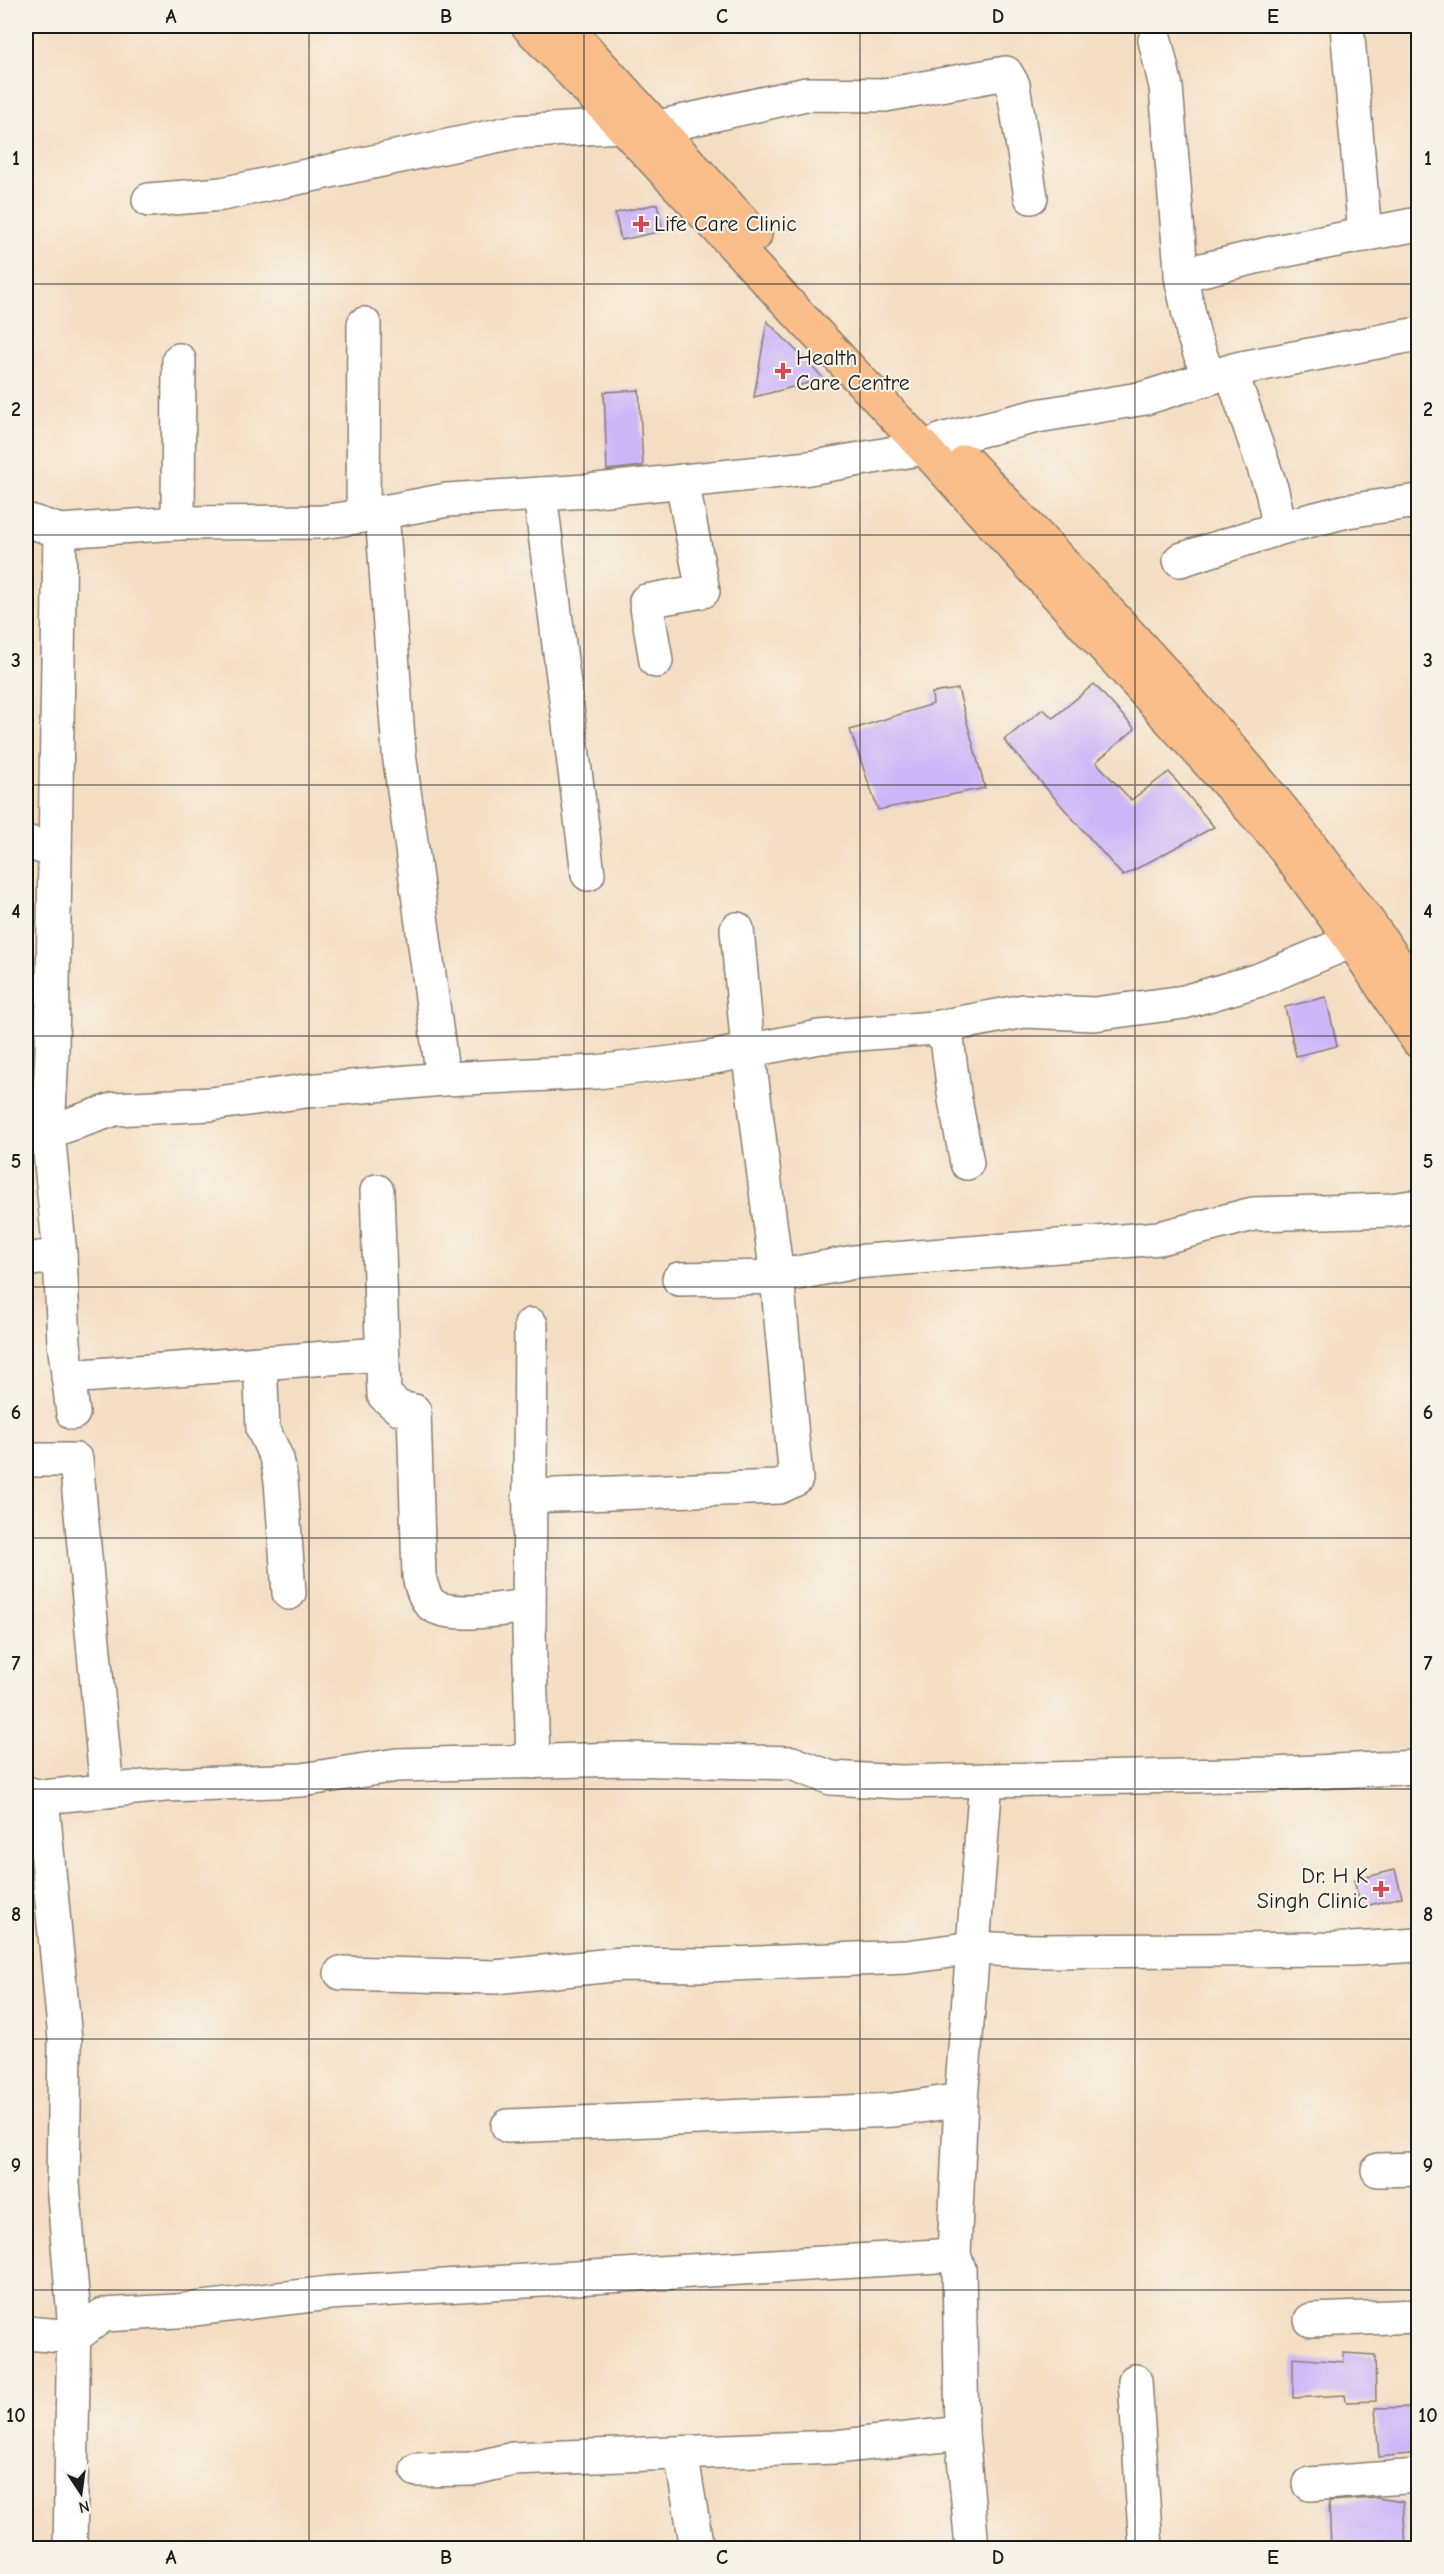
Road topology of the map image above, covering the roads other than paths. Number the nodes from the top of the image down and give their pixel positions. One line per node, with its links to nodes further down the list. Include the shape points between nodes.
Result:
1 (528, 26): 5 (main road)
2 (565, 26): 6 (main road)
3 (1347, 26): 10 (street)
4 (1155, 40): 11 (street, via 1166,87)
5 (622, 126): 8 (street, via 514,132 222,194); 16 (main road)
6 (658, 127): 7 (street, via 806,94 885,95 1006,73 1013,85); 16 (main road)
7 (1031, 196)
8 (149, 200)
9 (1419, 224): 10 (street)
10 (1365, 235): 11 (street)
11 (1181, 275): 15 (street, via 1194,337)
12 (364, 324): 20 (street)
13 (1419, 334): 15 (street)
14 (178, 360): 22 (street)
15 (1220, 374): 16 (street, via 1145,398 1037,416); 23 (street, via 1272,491)
16 (935, 444): 17 (street, via 809,468); 30 (main road, via 1276,837); 31 (main road, via 1143,648 1314,847)
17 (682, 481): 18 (street); 26 (street, via 703,591 646,601)
18 (540, 494): 20 (street, via 447,500); 28 (street)
19 (1419, 501): 23 (street, via 1347,511)
20 (373, 514): 22 (street, via 322,522); 35 (street, via 399,753)
21 (26, 519): 24 (street)
22 (178, 524): 24 (street)
23 (1280, 528): 25 (street)
24 (60, 531): 27 (street)
25 (1180, 560)
26 (656, 661)
27 (40, 847): 36 (street)
28 (588, 874)
29 (737, 929): 34 (street)
30 (1352, 941): 32 (street, via 1259,980 1184,1002 1094,1014 1024,1011); 33 (main road)
31 (1419, 994)
32 (934, 1028): 34 (street, via 819,1037); 37 (street, via 947,1038)
33 (1419, 1041)
34 (748, 1050): 35 (street, via 596,1072); 42 (street)
35 (443, 1079): 36 (street, via 211,1104 115,1109)
36 (37, 1132): 40 (street)
37 (967, 1163)
38 (377, 1191): 45 (street)
39 (1419, 1206): 42 (street, via 1252,1214 1160,1238 854,1262)
40 (60, 1255): 41 (street); 47 (street)
41 (26, 1260)
42 (777, 1277): 43 (street); 50 (street, via 796,1479 779,1487)
43 (679, 1280)
44 (531, 1324): 50 (street)
45 (381, 1354): 46 (street); 52 (street, via 384,1395 399,1407 414,1411 422,1591 432,1605 454,1612)
46 (260, 1363): 47 (street); 51 (street, via 263,1429 278,1459 281,1481)
47 (68, 1377): 48 (street)
48 (73, 1413)
49 (26, 1460): 56 (street, via 76,1460)
50 (529, 1496): 52 (street)
51 (289, 1593)
52 (529, 1606): 53 (street)
53 (533, 1762): 55 (street, via 624,1759 792,1763 831,1778 900,1782); 56 (street, via 397,1765 302,1780)
54 (1419, 1767): 55 (street)
55 (987, 1780): 59 (street)
56 (107, 1791): 57 (street)
57 (34, 1795): 69 (street, via 65,2039 63,2183)
58 (1419, 1945): 59 (street, via 1341,1950)
59 (973, 1948): 60 (street, via 907,1957 708,1965 622,1964 495,1977); 61 (street)
60 (341, 1973)
61 (961, 2100): 62 (street, via 894,2110); 65 (street)
62 (508, 2126)
63 (1419, 2169): 64 (street)
64 (1378, 2170)
65 (954, 2255): 69 (street, via 329,2293 177,2311 103,2315); 71 (street, via 959,2269)
66 (1419, 2316): 67 (street)
67 (1311, 2320)
68 (26, 2333): 69 (street)
69 (74, 2337): 76 (street)
70 (1135, 2381): 79 (street)
71 (962, 2433): 72 (street, via 835,2446); 78 (street)
72 (681, 2453): 73 (street, via 513,2459 471,2469); 77 (street)
73 (417, 2470)
74 (1419, 2476): 75 (street)
75 (1310, 2484)
76 (70, 2548)
77 (697, 2548)
78 (972, 2548)
79 (1146, 2548)

